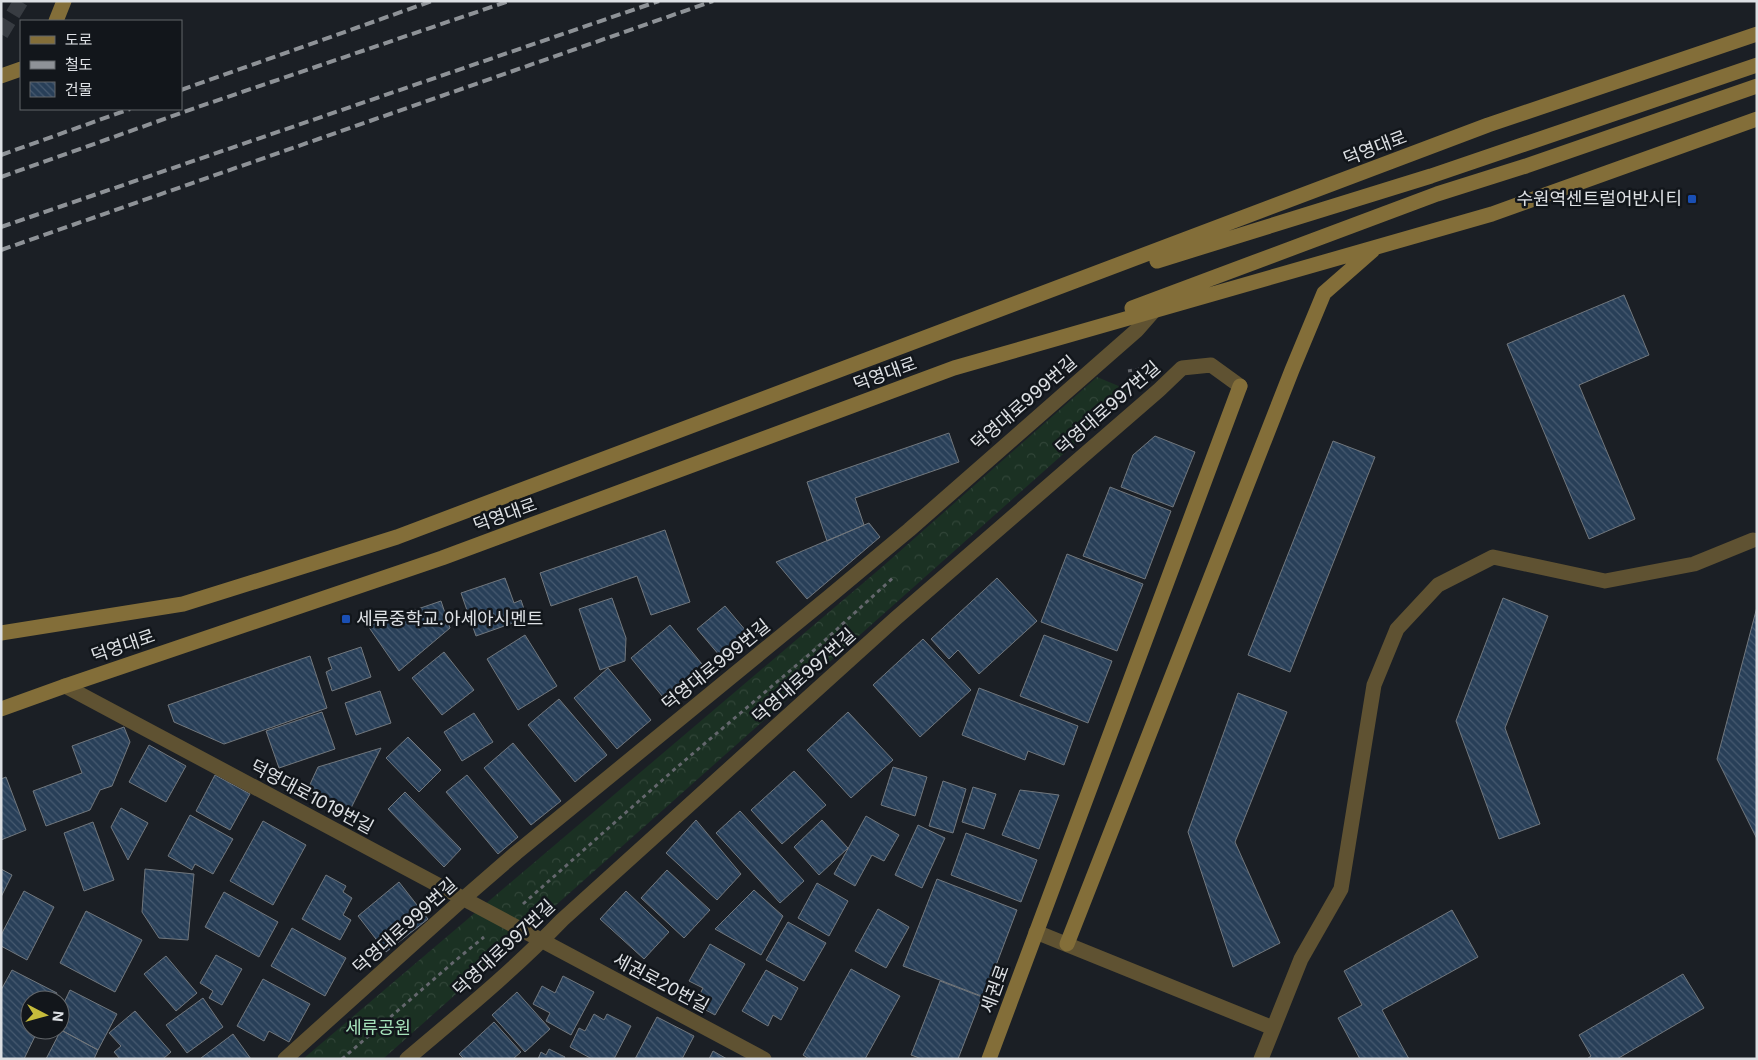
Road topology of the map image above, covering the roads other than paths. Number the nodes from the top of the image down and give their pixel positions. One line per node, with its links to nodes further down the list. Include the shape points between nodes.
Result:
1 (64, 1): 2 (main road)
2 (56, 20)
3 (1757, 34): 11 (main road, 덕영대로, via 1488,125)
4 (1757, 65): 11 (main road, 덕영대로, via 1431,176)
5 (20, 69): 6 (main road)
6 (1, 76)
7 (1757, 86): 10 (main road, 덕영대로, via 1437,194)
8 (1757, 119): 9 (main road, 덕영대로, via 1492,214)
9 (1377, 247): 12 (main road, 덕영대로); 22 (main road, via 1324,293)
10 (1165, 296): 12 (street, 덕영대로999번길); 13 (main road, 덕영대로)
11 (1010, 306): 16 (main road, 덕영대로, via 398,537 183,604)
12 (1155, 311): 13 (main road, 덕영대로); 19 (street, 덕영대로999번길, via 902,536)
13 (1020, 349): 17 (main road, 덕영대로, via 945,372 442,558)
14 (1240, 386): 20 (main road, 세권로); 21 (street, 덕영대로997번길, via 1210,366 1182,368 895,619)
15 (1753, 540): 23 (street, via 1694,564 1605,581 1493,558 1438,585 1396,629 1374,685 1341,889 1301,959)
16 (1, 633)
17 (65, 686): 18 (main road, 덕영대로); 19 (street, 덕영대로1019번길)
18 (1, 709)
19 (463, 898): 21 (street, 덕영대로1019번길); 24 (street, 덕영대로999번길)
20 (1036, 932): 22 (street); 27 (main road, 세권로)
21 (542, 941): 25 (street, 덕영대로997번길); 26 (street, 세권로20번길)
22 (1067, 944): 23 (street)
23 (1272, 1028): 28 (street)
24 (285, 1059)
25 (407, 1059)
26 (764, 1059)
27 (989, 1059)
28 (1261, 1059)

